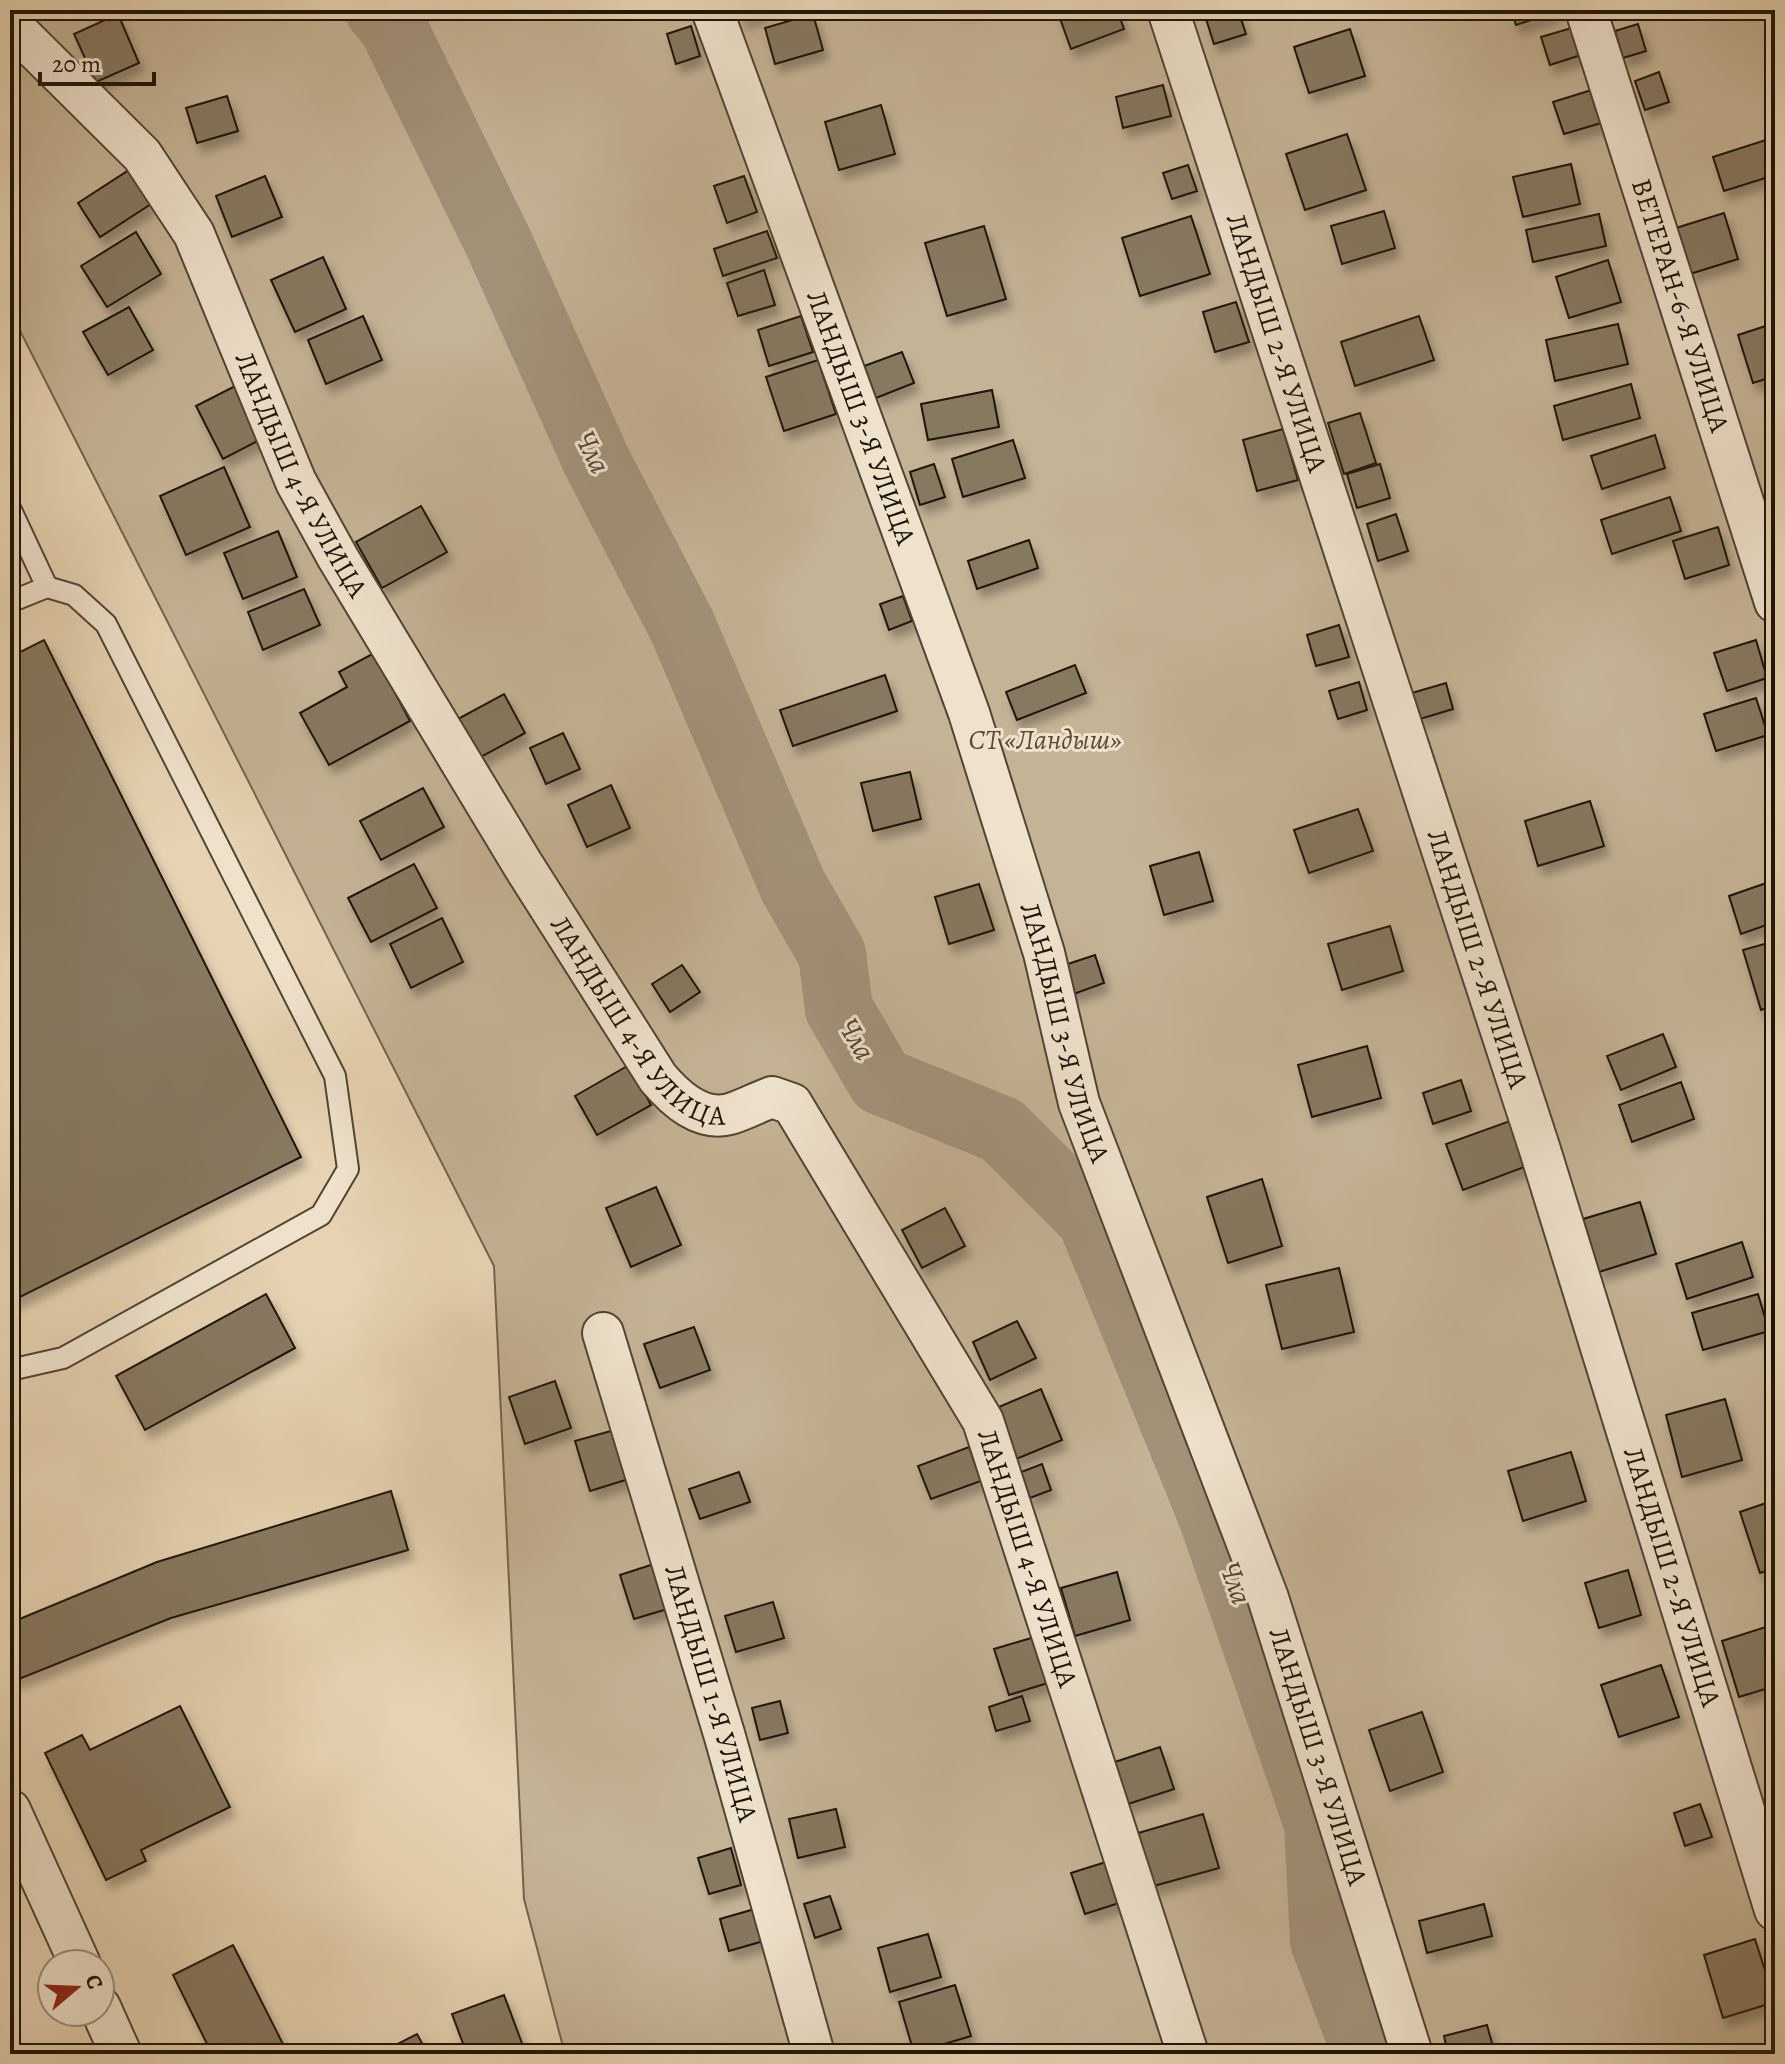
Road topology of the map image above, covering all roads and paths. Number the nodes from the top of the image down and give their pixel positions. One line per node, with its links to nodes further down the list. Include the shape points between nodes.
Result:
1 (712, 10): 18 (street, ЛАНДЫШ 3-Я УЛИЦА, via 969,713 1044,953 1079,1103 1268,1598)
2 (1168, 10): 12 (street, ЛАНДЫШ 2-Я УЛИЦА, via 1540,1150)
3 (1586, 10): 8 (street, ВЕТЕРАН-6-Я УЛИЦА)
4 (10, 24): 17 (street, ЛАНДЫШ 4-Я УЛИЦА, via 142,155 194,234 296,482 324,533 658,1078 678,1101 713,1115 772,1097 792,1104 983,1421)
5 (10, 508): 6 (lane)
6 (47, 587): 7 (lane); 10 (lane, via 74,595 106,624 335,1076 348,1169 321,1215 63,1358)
7 (10, 602)
8 (1775, 602)
9 (603, 1333): 16 (street, ЛАНДЫШ 1-Я УЛИЦА)
10 (10, 1370)
11 (10, 1810): 13 (street)
12 (1775, 1910)
13 (73, 1948)
14 (109, 2028): 15 (street)
15 (121, 2054)
16 (814, 2054)
17 (1188, 2054)
18 (1412, 2054)

